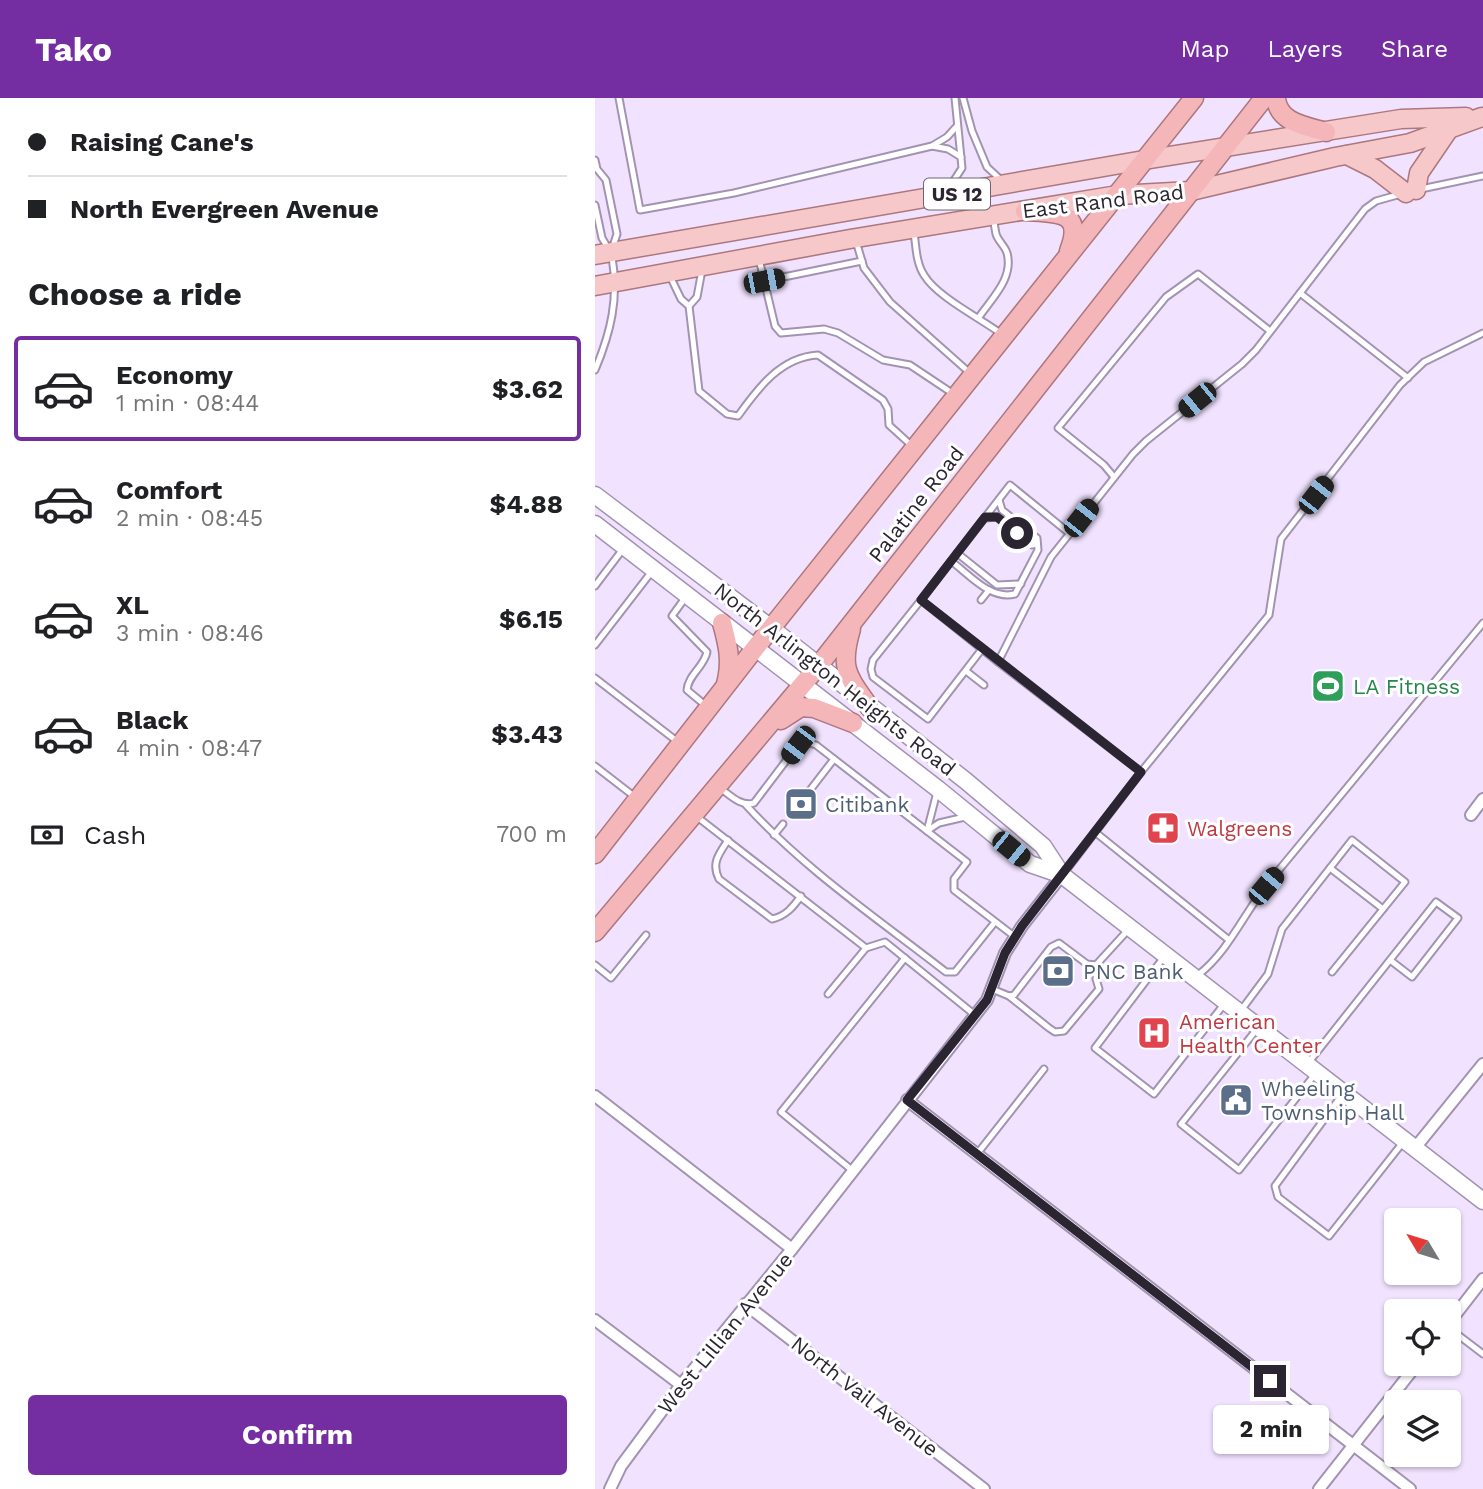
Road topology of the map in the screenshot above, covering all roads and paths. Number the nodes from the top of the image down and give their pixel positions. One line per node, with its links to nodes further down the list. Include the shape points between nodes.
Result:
1 (619, 98): 11 (lane, via 640,209 740,192)
2 (955, 98): 8 (lane)
3 (963, 98): 19 (lane, via 987,167)
4 (1194, 98): 16 (highway, Palatine Road)
5 (1264, 98): 12 (highway, Palatine Road)
6 (1276, 98): 10 (highway, via 1284,117)
7 (1483, 116): 9 (main road, East Rand Road / US 12); 10 (main road, East Rand Road / US 12, via 1401,119)
8 (957, 126): 11 (lane); 14 (lane)
9 (1449, 129): 13 (main road, East Rand Road / US 12, via 1410,143); 21 (main road)
10 (1326, 132): 12 (main road, East Rand Road / US 12)
11 (932, 146): 14 (lane)
12 (1224, 148): 16 (main road, East Rand Road / US 12); 20 (highway, Palatine Road)
13 (1347, 155): 20 (main road, East Rand Road / US 12); 21 (main road)
14 (961, 158): 23 (lane, via 960,174)
15 (595, 160): 17 (lane)
16 (1145, 160): 19 (main road, East Rand Road / US 12); 22 (highway, Palatine Road)
17 (596, 170): 29 (lane, via 606,180 617,234)
18 (1483, 176): 21 (lane)
19 (1006, 185): 23 (main road, East Rand Road / US 12)
20 (1191, 191): 22 (main road, East Rand Road / US 12); 66 (highway, Palatine Road)
21 (1411, 192): 38 (lane, via 1376,201 1365,209)
22 (1118, 195): 25 (main road, East Rand Road / US 12); 32 (highway, Palatine Road)
23 (942, 196): 29 (main road, East Rand Road / US 12)
24 (595, 205): 29 (lane)
25 (1025, 211): 26 (main road, East Rand Road / US 12); 32 (highway, via 1059,213 1070,220 1075,236)
26 (993, 216): 27 (main road, East Rand Road / US 12); 40 (lane, via 996,236 1006,250 1008,274)
27 (913, 229): 28 (main road, East Rand Road / US 12); 40 (lane, via 925,277 948,299)
28 (855, 238): 30 (main road, East Rand Road / US 12); 31 (lane)
29 (603, 253): 36 (lane)
30 (758, 256): 33 (main road, East Rand Road / US 12); 35 (lane)
31 (862, 261): 35 (lane); 45 (lane, via 890,302)
32 (1065, 261): 43 (highway, Palatine Road)
33 (703, 266): 34 (main road, East Rand Road / US 12); 39 (lane, via 697,296)
34 (669, 273): 36 (main road, East Rand Road / US 12); 39 (lane)
35 (764, 281): 47 (lane, via 775,326 781,333 824,329 838,333 883,360 910,365)
36 (616, 282): 37 (main road, East Rand Road / US 12); 44 (lane, via 608,337)
37 (595, 286)
38 (1300, 293): 41 (lane); 46 (lane)
39 (689, 306): 48 (lane, via 699,391 727,414 738,416 758,388 787,363 818,355 883,400 889,425)
40 (979, 317): 43 (lane)
41 (1270, 331): 49 (lane, via 1242,364 1146,441); 49 (lane, via 1198,274 1166,297 1058,428)
42 (1483, 333): 46 (lane, via 1424,362)
43 (1005, 336): 45 (highway, Palatine Road)
44 (595, 370)
45 (973, 376): 47 (highway, Palatine Road)
46 (1408, 377): 87 (lane, via 1281,539 1269,615)
47 (956, 397): 48 (highway, Palatine Road)
48 (915, 448): 69 (highway, Palatine Road)
49 (1114, 477): 54 (lane)
50 (595, 495): 69 (main road, North Arlington Heights Road)
51 (999, 500): 52 (lane); 54 (lane, via 1010,485); 55 (lane, via 1002,510 1037,538)
52 (985, 517): 55 (lane, via 997,517); 57 (lane)
53 (595, 524): 56 (main road, North Arlington Heights Road)
54 (1069, 533): 73 (lane, via 1051,557)
55 (1036, 544): 60 (lane, via 1038,550)
56 (625, 547): 59 (main road, North Arlington Heights Road); 61 (lane)
57 (957, 553): 58 (lane); 60 (lane, via 997,584)
58 (951, 561): 62 (lane); 64 (lane)
59 (654, 569): 63 (main road, North Arlington Heights Road); 70 (lane)
60 (1021, 584): 62 (lane, via 1008,596)
61 (595, 586)
62 (989, 590): 65 (lane)
63 (687, 595): 67 (main road, North Arlington Heights Road); 80 (lane, via 673,616 707,652 687,690)
64 (921, 600): 72 (lane); 75 (lane, via 873,660 873,677 928,719)
65 (981, 600)
66 (853, 621): 74 (highway, Palatine Road); 81 (highway, via 844,662 847,675)
67 (722, 623): 71 (main road, North Arlington Heights Road); 79 (highway, via 730,650)
68 (1483, 623): 112 (lane, via 1266,886)
69 (771, 628): 71 (highway, Palatine Road); 74 (main road, North Arlington Heights Road)
70 (595, 645)
71 (756, 647): 77 (main road, North Arlington Heights Road); 79 (highway, Palatine Road)
72 (982, 649): 73 (lane); 75 (lane)
73 (998, 662): 87 (lane)
74 (819, 665): 77 (highway, Palatine Road); 81 (main road, North Arlington Heights Road)
75 (966, 671): 78 (lane)
76 (595, 678): 84 (lane)
77 (803, 684): 82 (main road, North Arlington Heights Road); 83 (highway, Palatine Road)
78 (984, 685)
79 (725, 686): 80 (highway, Palatine Road)
80 (708, 708): 84 (highway, Palatine Road)
81 (870, 708): 104 (main road, North Arlington Heights Road, via 1043,846)
82 (853, 723): 83 (highway, via 801,707); 89 (main road, North Arlington Heights Road)
83 (763, 732): 88 (highway, Palatine Road)
84 (681, 743): 91 (highway, Palatine Road)
85 (834, 759): 90 (lane); 93 (lane, via 816,745 802,743 754,803); 98 (lane)
86 (595, 766): 91 (lane)
87 (1141, 772): 99 (lane)
88 (717, 786): 93 (lane); 94 (highway, Palatine Road)
89 (938, 789): 96 (main road, North Arlington Heights Road); 98 (lane)
90 (804, 798)
91 (638, 799): 102 (highway, Palatine Road)
92 (1483, 799): 95 (street)
93 (746, 805): 100 (lane)
94 (694, 814): 101 (lane); 109 (highway, Palatine Road)
95 (1471, 815)
96 (971, 816): 98 (lane); 104 (main road, North Arlington Heights Road, via 1030,864)
97 (783, 824): 100 (lane)
98 (927, 831): 107 (lane, via 967,862 953,887)
99 (1095, 832): 104 (lane); 112 (lane)
100 (774, 835): 107 (lane, via 946,972 955,972)
101 (728, 840): 105 (lane); 105 (lane, via 716,859 719,879 772,919 792,909)
102 (596, 851)
103 (1330, 868): 106 (lane); 106 (lane, via 1352,840 1405,882); 125 (lane, via 1282,929 1268,974)
104 (1062, 875): 108 (main road, North Arlington Heights Road); 111 (street, West Lillian Avenue)
105 (801, 896): 113 (lane)
106 (1383, 909): 119 (lane)
107 (995, 922): 111 (lane)
108 (1130, 927): 114 (main road, North Arlington Heights Road); 117 (lane)
109 (595, 932)
110 (646, 935): 118 (lane, via 611,978)
111 (1015, 937): 121 (street, West Lillian Avenue)
112 (1229, 940): 120 (lane, via 1214,962)
113 (866, 948): 115 (lane, via 885,942); 122 (lane)
114 (1166, 955): 120 (main road, North Arlington Heights Road); 124 (lane, via 1095,1048 1154,1094)
115 (905, 958): 126 (lane); 136 (lane, via 781,1112)
116 (1390, 960): 116 (lane, via 1436,902 1458,918 1412,977); 129 (lane)
117 (1098, 964): 123 (lane, via 1087,964 1062,944 1055,944); 123 (lane, via 1099,989 1065,1031 1055,1032)
118 (595, 965)
119 (1332, 972)
120 (1195, 977): 124 (main road, North Arlington Heights Road)
121 (992, 989): 123 (lane); 126 (street, West Lillian Avenue)
122 (828, 994)
123 (1009, 996)
124 (1226, 1001): 125 (main road, North Arlington Heights Road)
125 (1240, 1012): 127 (main road, North Arlington Heights Road)
126 (975, 1015): 133 (street, West Lillian Avenue)
127 (1259, 1026): 129 (main road, North Arlington Heights Road); 129 (lane, via 1181,1124 1238,1170)
128 (1483, 1064): 134 (street)
129 (1312, 1068): 131 (main road, North Arlington Heights Road)
130 (1044, 1069): 135 (lane)
131 (1343, 1092): 134 (main road, North Arlington Heights Road); 134 (lane, via 1275,1186 1279,1197 1329,1236)
132 (595, 1096): 138 (street)
133 (907, 1100): 135 (street); 136 (street, West Lillian Avenue)
134 (1410, 1144): 137 (main road, North Arlington Heights Road)
135 (977, 1154): 147 (street)
136 (853, 1171): 138 (street, West Lillian Avenue)
137 (1483, 1201)
138 (792, 1249): 140 (street, West Lillian Avenue)
139 (1483, 1279): 141 (street)
140 (745, 1304): 146 (street, West Lillian Avenue); 149 (street, North Vail Avenue)
141 (1461, 1309)
142 (595, 1320): 146 (street)
143 (1461, 1336): 144 (lane)
144 (1483, 1354)
145 (1408, 1376): 147 (street)
146 (681, 1385): 148 (street, West Lillian Avenue, via 621,1466)
147 (1354, 1446): 150 (street); 151 (street)
148 (610, 1489)
149 (984, 1489)
150 (1319, 1489)
151 (1410, 1489)

